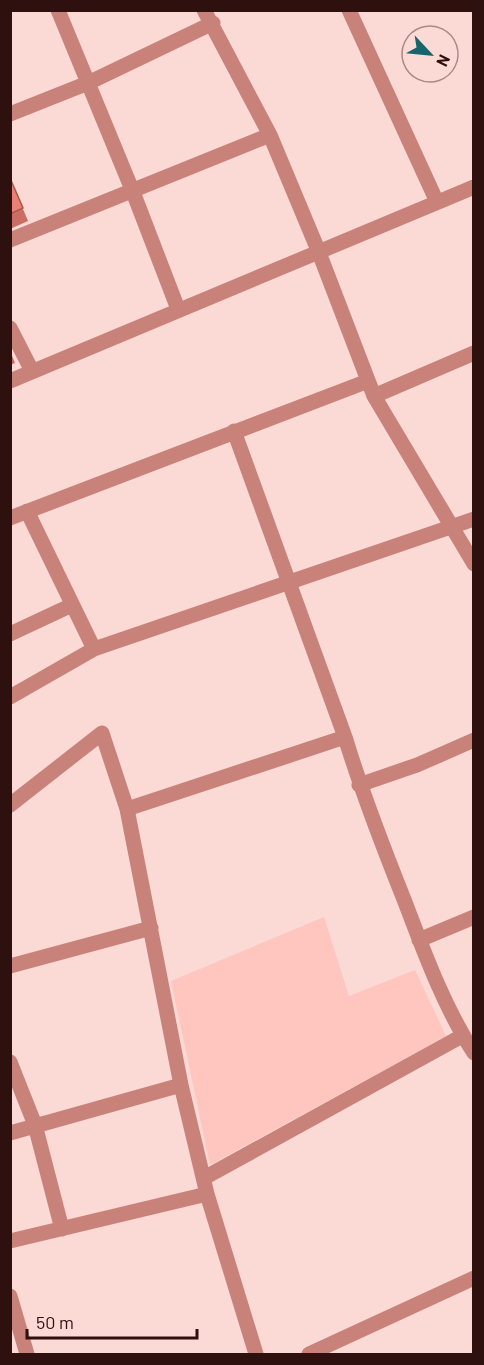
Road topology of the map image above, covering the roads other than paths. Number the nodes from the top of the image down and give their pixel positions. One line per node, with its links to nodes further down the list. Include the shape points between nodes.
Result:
1 (58, 10): 4 (street)
2 (349, 10): 9 (street)
3 (208, 16): 4 (street); 6 (street)
4 (88, 83): 5 (street); 8 (street)
5 (10, 114)
6 (270, 135): 8 (street); 11 (street)
7 (474, 187): 9 (street)
8 (133, 192): 10 (street); 12 (street)
9 (437, 202): 11 (street)
10 (10, 240)
11 (318, 250): 12 (street); 17 (street)
12 (178, 309): 15 (street)
13 (10, 328): 15 (street)
14 (474, 353): 18 (street)
15 (32, 370): 16 (street)
16 (10, 381)
17 (368, 381): 18 (street); 19 (street)
18 (374, 396): 23 (street)
19 (234, 431): 20 (street); 25 (street)
20 (27, 511): 21 (street); 26 (street)
21 (10, 518)
22 (474, 519): 23 (street)
23 (451, 525): 24 (street); 25 (street)
24 (474, 564)
25 (286, 583): 28 (street); 30 (street)
26 (72, 605): 27 (street); 28 (street)
27 (10, 634)
28 (94, 650): 29 (street)
29 (10, 697)
30 (345, 737): 32 (street); 34 (street)
31 (474, 740): 32 (street)
32 (359, 785): 37 (street)
33 (10, 805): 34 (street, via 102,733)
34 (128, 809): 36 (street)
35 (474, 917): 37 (street)
36 (150, 928): 38 (street); 42 (street)
37 (420, 940): 39 (street)
38 (10, 966)
39 (462, 1036): 40 (street); 45 (street)
40 (474, 1053)
41 (10, 1062): 43 (street)
42 (181, 1085): 43 (street); 45 (street)
43 (35, 1125): 44 (street); 47 (street)
44 (10, 1133)
45 (204, 1178): 46 (street)
46 (207, 1194): 47 (street); 52 (street)
47 (62, 1229): 48 (street)
48 (10, 1241)
49 (474, 1278): 53 (street)
50 (10, 1296): 51 (street)
51 (27, 1354)
52 (256, 1354)
53 (309, 1354)

